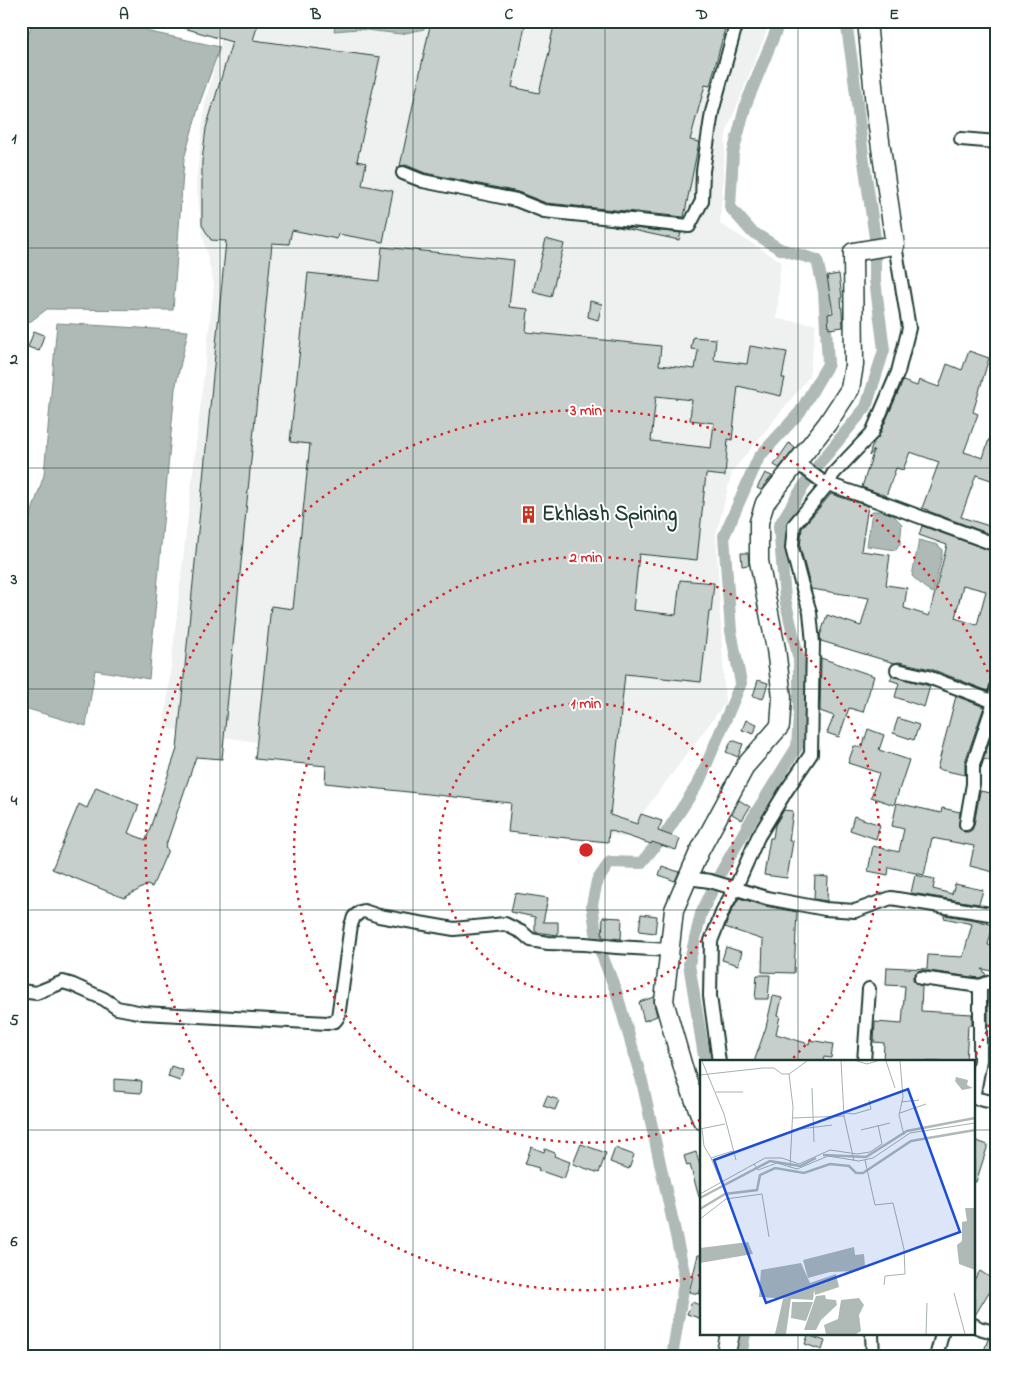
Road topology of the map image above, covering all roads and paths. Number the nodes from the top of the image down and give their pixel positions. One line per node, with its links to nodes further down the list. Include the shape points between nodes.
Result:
1 (736, 21): 5 (street, via 712,112 702,201 689,226 544,211 516,200 423,181)
2 (867, 21): 6 (street, via 875,106)
3 (961, 139): 4 (street)
4 (997, 142)
5 (403, 173)
6 (895, 245): 7 (street, via 853,252 854,365 850,389); 8 (street, via 910,328 898,372 872,433)
7 (796, 462): 8 (street); 14 (street, via 765,503 759,522 759,561 782,697 780,726 746,765)
8 (825, 483): 9 (street); 15 (street, via 794,526 792,548 811,620 811,754 758,837)
9 (997, 545)
10 (897, 670): 12 (street, via 928,677)
11 (997, 686): 12 (street)
12 (995, 702): 13 (street, via 973,765)
13 (966, 824)
14 (688, 878): 15 (street); 17 (street, via 674,910)
15 (733, 888): 16 (street, via 824,909 855,911 891,898); 23 (street, via 711,941 710,996)
16 (996, 913)
17 (670, 950): 22 (street, via 548,943 531,940 523,932 505,924 454,929 364,911 354,918 351,925 338,1017 327,1023 143,1013 118,1008 63,982 36,994); 28 (street, via 664,1000)
18 (921, 978): 20 (street)
19 (997, 980): 20 (street)
20 (980, 986): 25 (street, via 980,1060)
21 (869, 988): 24 (street)
22 (21, 991)
23 (718, 1060)
24 (864, 1060)
25 (976, 1083)
26 (976, 1099): 27 (street)
27 (997, 1104)
28 (700, 1115)
29 (976, 1326): 30 (street)
30 (997, 1333)
31 (730, 1336): 34 (street)
32 (872, 1336): 35 (street)
33 (941, 1336): 36 (street)
34 (725, 1357)
35 (873, 1357)
36 (936, 1357)

